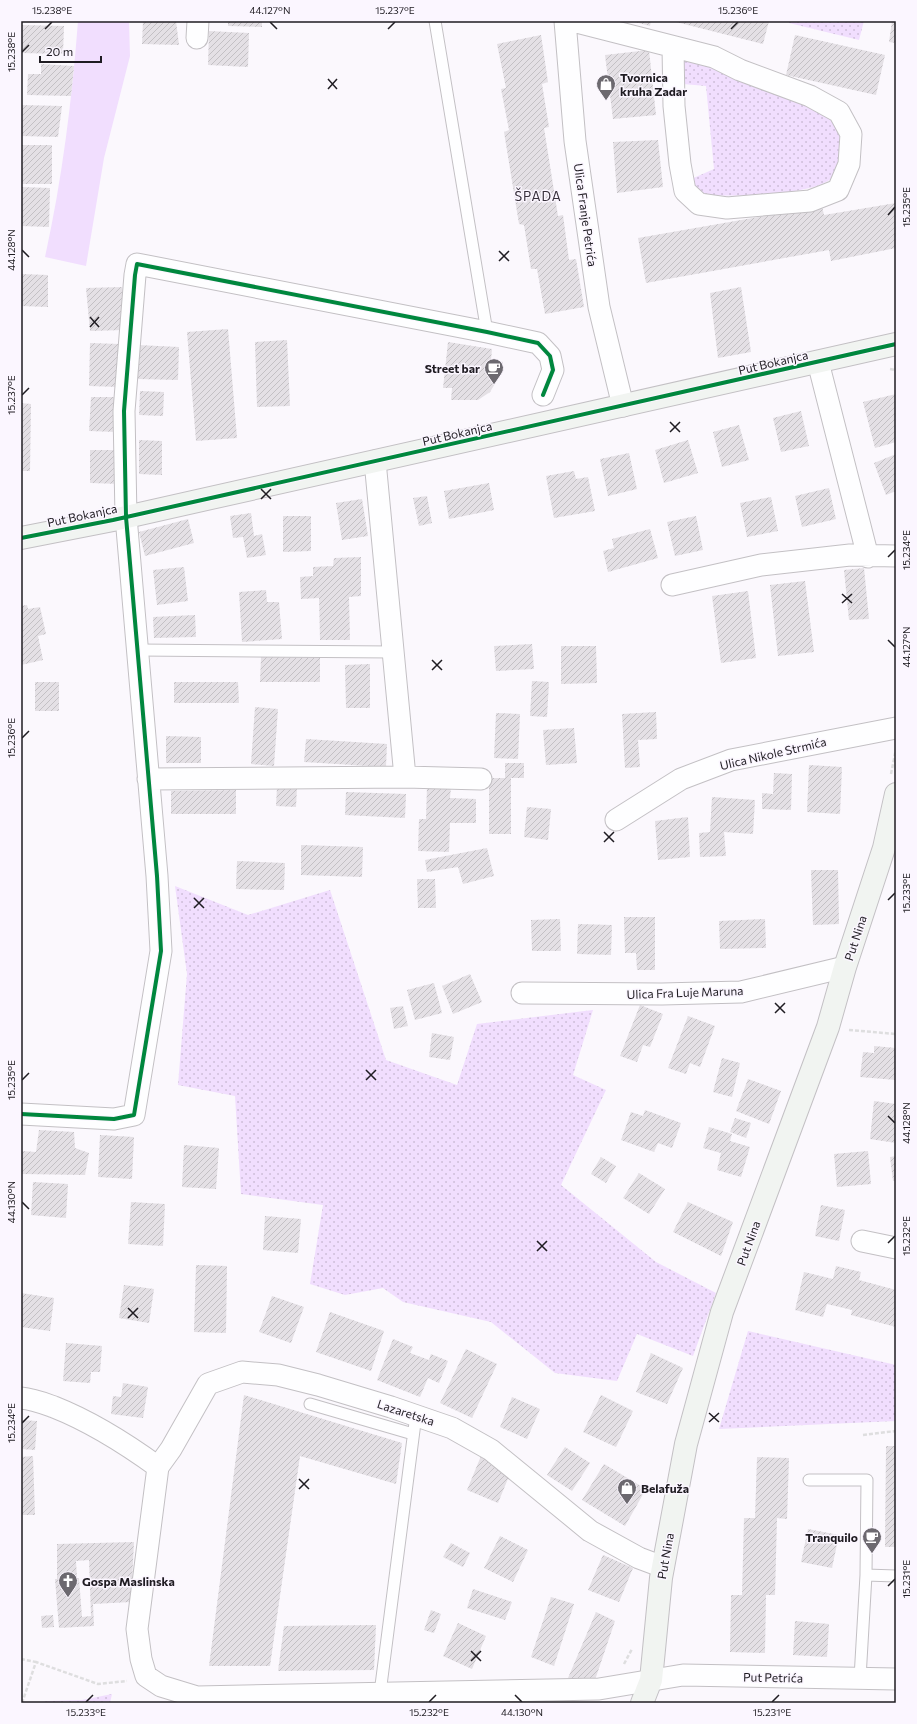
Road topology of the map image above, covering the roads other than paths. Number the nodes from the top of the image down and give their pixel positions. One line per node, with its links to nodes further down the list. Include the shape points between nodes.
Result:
1 (434, 21): 5 (lane)
2 (565, 21): 11 (street, Ulica Franje Petrića, via 575,141 598,299)
3 (573, 21): 4 (street)
4 (674, 47): 4 (street, via 714,57 740,70 810,96 839,112 851,134 849,164 838,190 810,201 727,208 699,204 685,191 680,164 674,106)
5 (487, 332): 10 (street, via 538,343 550,356 553,370); 13 (street, via 137,264 124,411)
6 (896, 344): 7 (main road, Put Bokanjca)
7 (871, 350): 8 (main road); 9 (main road, Put Bokanjca)
8 (896, 360)
9 (818, 362): 11 (main road, Put Bokanjca); 16 (street)
10 (543, 395)
11 (623, 406): 12 (main road, Put Bokanjca)
12 (375, 461): 13 (main road, Put Bokanjca); 19 (street)
13 (126, 517): 14 (main road, Put Bokanjca); 18 (street)
14 (21, 538)
15 (896, 556): 16 (street)
16 (868, 557): 17 (street, via 850,555 761,566)
17 (672, 585)
18 (138, 650): 19 (lane); 22 (street)
19 (393, 652): 21 (street)
20 (896, 728): 25 (street, Ulica Nikole Strmića, via 731,760 681,779)
21 (405, 777): 22 (street); 23 (street)
22 (148, 779): 28 (street, via 158,876 162,951 134,1115 114,1119)
23 (481, 779)
24 (896, 794): 26 (main road, Put Nina, via 884,848)
25 (616, 820)
26 (845, 967): 27 (street, Ulica Fra Luje Maruna, via 741,992); 36 (main road, Put Nina, via 828,1027 722,1312 686,1444)
27 (522, 993)
28 (21, 1114)
29 (862, 1241): 30 (street)
30 (896, 1248)
31 (21, 1398): 34 (street, via 81,1418 131,1447)
32 (310, 1404): 33 (lane)
33 (414, 1425): 34 (street, Lazaretska, via 318,1385 278,1375 242,1372 208,1384); 36 (street, Lazaretska, via 452,1428 491,1450 590,1531 639,1558); 42 (lane)
34 (158, 1467): 44 (street, Put Petrića, via 137,1629 141,1659 146,1676 161,1686)
35 (809, 1480): 37 (lane, via 867,1480)
36 (663, 1567): 41 (main road, Put Nina)
37 (866, 1575): 38 (lane); 39 (lane)
38 (896, 1576)
39 (860, 1678): 40 (street, Put Petrića); 41 (street, Put Petrića, via 683,1675)
40 (896, 1679)
41 (650, 1680): 43 (street, Put Petrića, via 599,1688); 45 (main road, Put Nina)
42 (380, 1693): 43 (street, Put Petrića); 44 (street, Put Petrića)
43 (435, 1697)
44 (197, 1700)
45 (642, 1703)

